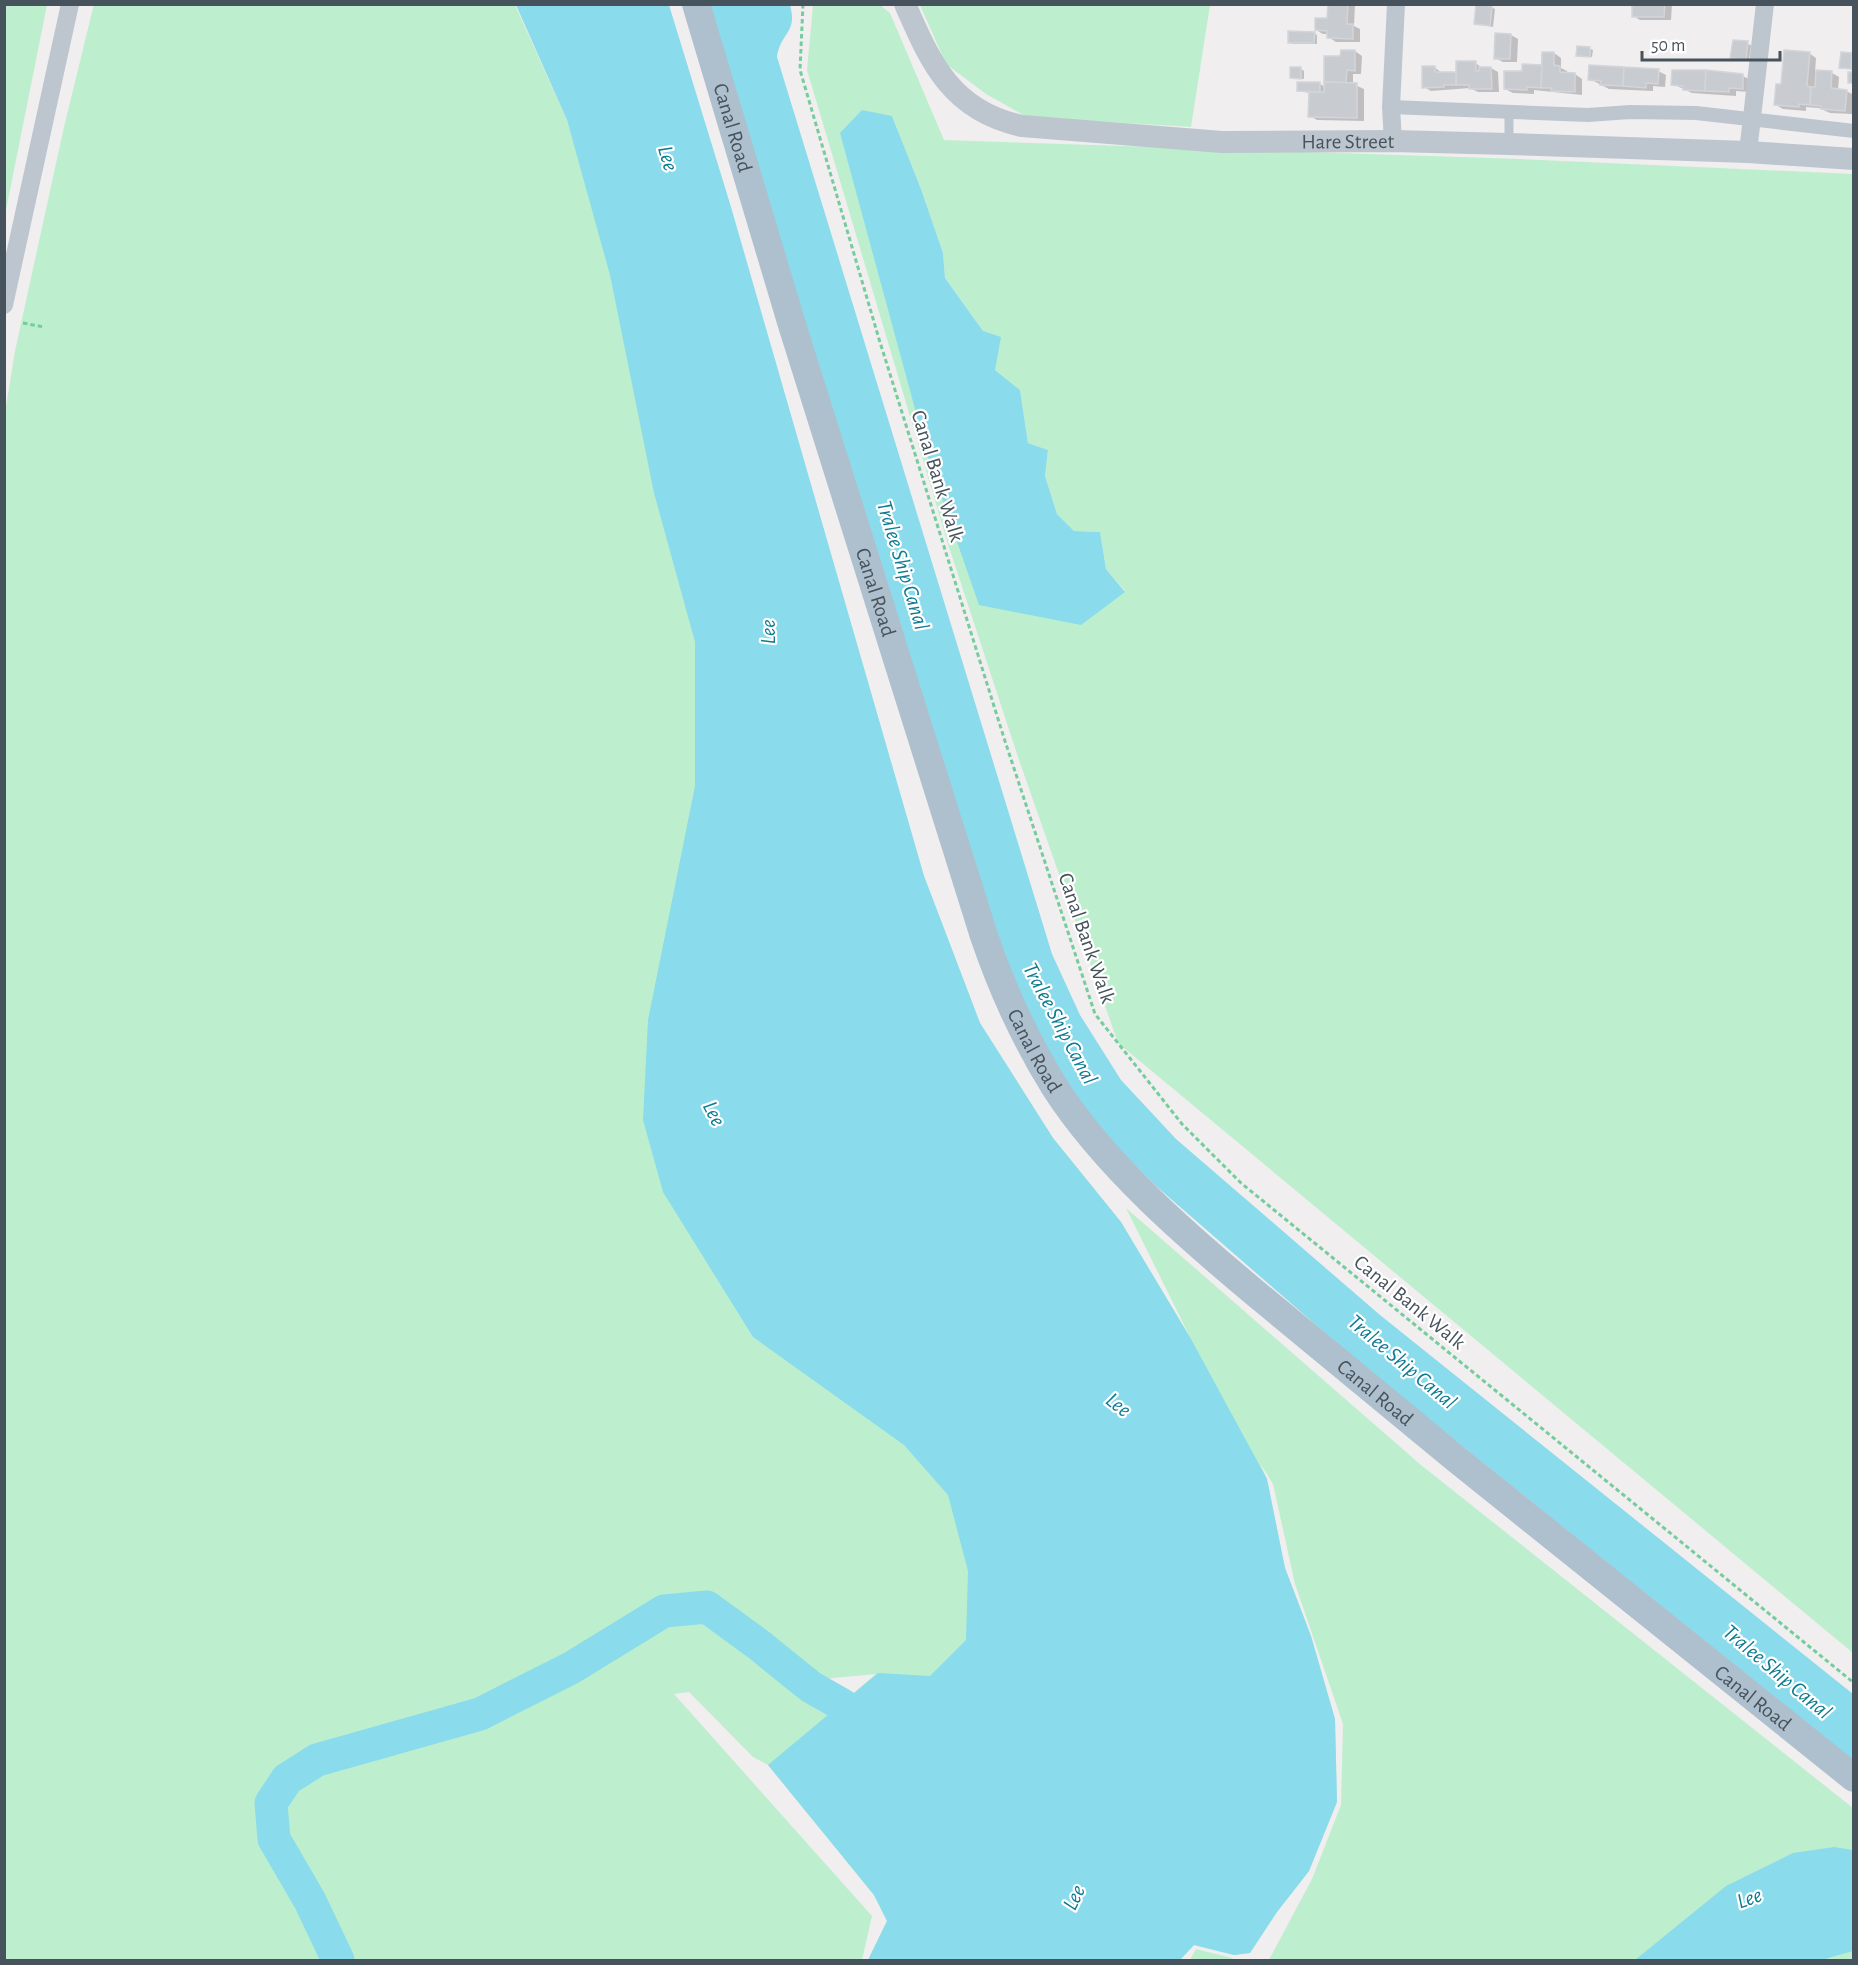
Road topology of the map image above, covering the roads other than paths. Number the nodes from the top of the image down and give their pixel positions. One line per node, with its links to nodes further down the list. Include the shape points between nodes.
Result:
1 (70, 4): 14 (street)
2 (696, 4): 15 (main road, Canal Road, via 792,326 984,936 1008,1000 1055,1087 1103,1149 1209,1254)
3 (905, 4): 10 (street, Hare Street, via 926,53 942,78 959,96 1001,122 1222,142)
4 (1396, 4): 6 (street)
5 (1765, 4): 8 (street)
6 (1391, 107): 7 (street); 10 (street)
7 (1509, 112): 8 (street, via 1696,113); 11 (lane)
8 (1751, 119): 9 (street); 12 (street)
9 (1854, 131)
10 (1393, 141): 11 (street, Hare Street)
11 (1509, 144): 12 (street, Hare Street)
12 (1748, 152): 13 (street, Hare Street)
13 (1854, 159)
14 (4, 306)
15 (1854, 1778)

